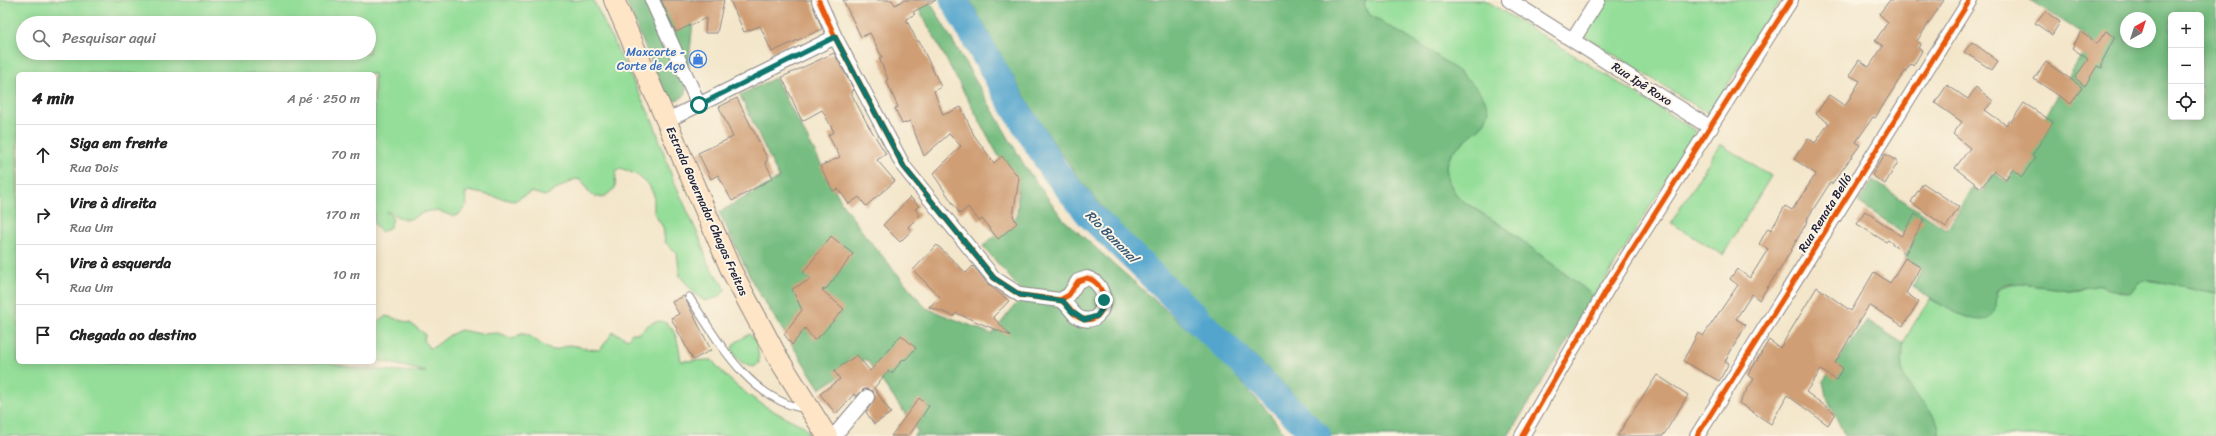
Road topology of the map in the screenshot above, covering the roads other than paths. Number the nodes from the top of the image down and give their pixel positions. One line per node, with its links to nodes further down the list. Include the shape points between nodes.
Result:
1 (614, 0): 11 (main road, Estrada Governador Chagas Freitas)
2 (652, 0): 10 (street)
3 (1509, 0): 9 (street, Rua Ipê Roxo)
4 (1598, 0): 9 (street)
5 (1791, 0): 12 (street)
6 (1970, 0): 20 (street, Rua Renata Belló)
7 (819, 1): 8 (street)
8 (835, 37): 10 (street); 14 (street, via 904,167 975,256 994,278 1010,290 1020,295)
9 (1574, 40): 12 (street, Rua Ipê Roxo)
10 (699, 105): 11 (street)
11 (666, 121): 16 (main road, Estrada Governador Chagas Freitas, via 731,270)
12 (1711, 128): 19 (street, via 1607,289)
13 (689, 296): 16 (lane, via 734,363 747,376 775,399)
14 (1060, 300)
15 (867, 396): 18 (street)
16 (809, 410): 17 (main road, Estrada Governador Chagas Freitas)
17 (827, 436)
18 (834, 436)
19 (1522, 436)
20 (1697, 436)

